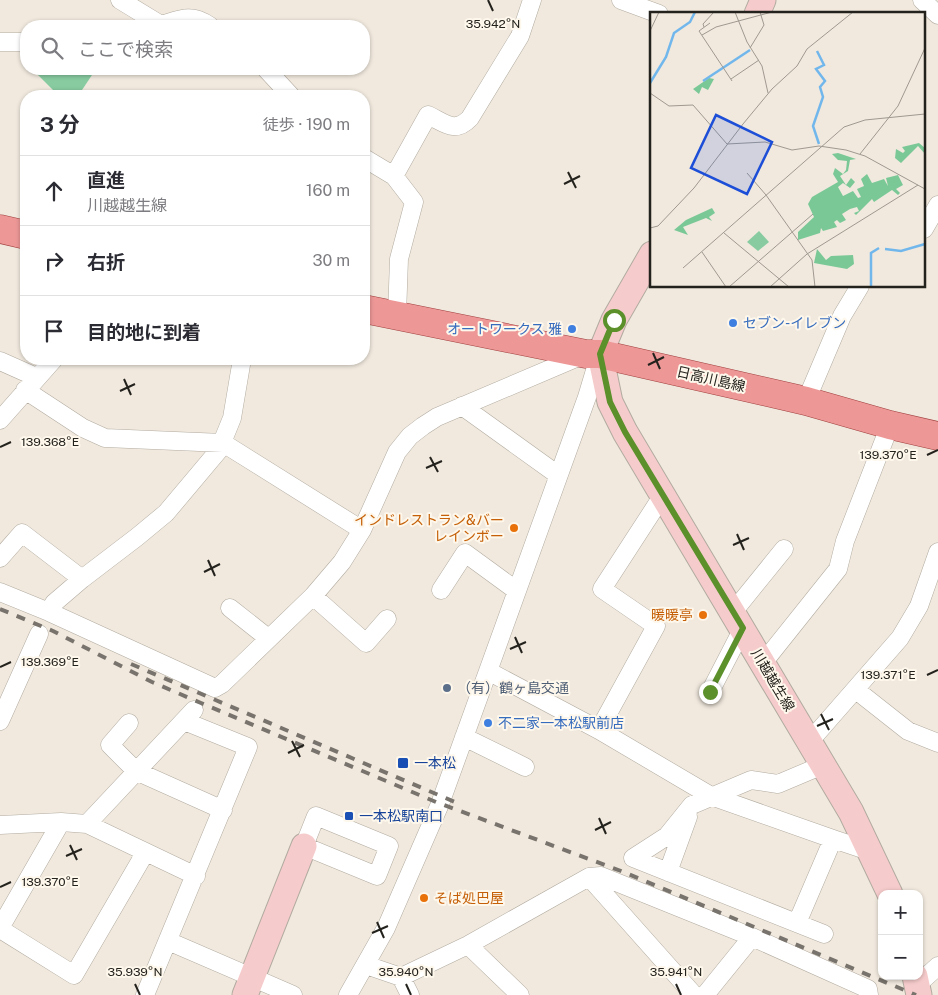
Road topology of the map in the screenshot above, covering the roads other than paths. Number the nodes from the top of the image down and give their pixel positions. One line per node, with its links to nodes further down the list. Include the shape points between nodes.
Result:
1 (120, 0): 9 (street)
2 (532, 0): 17 (street, via 520,36 470,118 458,127 428,115)
3 (621, 0): 6 (street)
4 (763, 0): 7 (main road)
5 (922, 0): 8 (street)
6 (654, 12)
7 (758, 12)
8 (938, 15)
9 (152, 20)
10 (178, 20): 11 (street, via 187,17)
11 (197, 20)
12 (0, 42): 13 (street)
13 (20, 42)
14 (272, 75): 15 (street)
15 (285, 90)
16 (370, 162): 17 (street)
17 (394, 176): 25 (street, via 414,202 399,259)
18 (938, 205): 19 (street)
19 (926, 226)
20 (0, 229): 21 (main road)
21 (20, 234)
22 (650, 257): 26 (main road)
23 (859, 288): 31 (street, via 842,316)
24 (370, 310): 25 (main road, 日高川島線)
25 (397, 315): 26 (main road, 日高川島線)
26 (593, 354): 31 (main road, 日高川島線); 32 (street); 37 (street, via 587,397); 38 (main road, 川越越生線, via 610,402)
27 (0, 361): 30 (street)
28 (48, 365): 30 (street)
29 (241, 365): 36 (street, via 232,418)
30 (31, 384): 33 (street); 36 (street, via 83,428 105,438)
31 (806, 401): 34 (main road, 日高川島線)
32 (462, 406): 37 (street); 39 (street, via 423,426 396,452)
33 (2, 413)
34 (890, 425): 35 (main road, 日高川島線); 54 (street, via 845,540 838,569)
35 (938, 436)
36 (223, 443): 39 (street); 43 (street, via 166,513)
37 (558, 475): 45 (street)
38 (663, 495): 51 (main road, 川越越生線); 60 (street, via 602,589 656,626)
39 (362, 530): 47 (street, via 342,562)
40 (784, 549): 51 (street)
41 (938, 552): 56 (street, via 919,606 900,638)
42 (0, 558): 43 (street, via 22,533)
43 (82, 579): 49 (street, via 54,603)
44 (441, 590): 45 (street, via 465,553)
45 (517, 591): 55 (street)
46 (0, 592): 49 (street)
47 (313, 596): 50 (street, via 366,642); 53 (street)
48 (230, 608): 53 (street)
49 (49, 612): 53 (street, via 215,688)
50 (387, 619)
51 (738, 620): 54 (main road, 川越越生線); 57 (street)
52 (38, 634): 58 (street)
53 (268, 638)
54 (763, 663): 62 (main road, 川越越生線)
55 (488, 672): 60 (street); 61 (street)
56 (856, 690): 62 (street); 63 (street, via 908,731)
57 (710, 692)
58 (1, 715)
59 (129, 723): 66 (street, via 110,745)
60 (599, 730): 67 (street)
61 (464, 737): 65 (street); 87 (street, via 440,804 386,928)
62 (810, 741): 64 (main road, 川越越生線)
63 (938, 743)
64 (823, 765): 67 (street, via 778,784 752,780); 75 (main road, 川越越生線)
65 (525, 767)
66 (136, 771): 69 (street); 69 (street, via 189,715 248,748); 71 (street)
67 (711, 796): 68 (street); 73 (street)
68 (692, 805): 77 (street); 77 (street, via 667,836 632,858)
69 (223, 810): 78 (street)
70 (61, 822): 71 (street); 72 (street); 82 (street)
71 (87, 824): 76 (street)
72 (0, 825)
73 (833, 839): 75 (street); 81 (street)
74 (304, 846): 74 (street, via 316,816 389,846 377,876); 91 (main road)
75 (872, 852): 80 (main road, 川越越生線)
76 (145, 853): 78 (street); 82 (street, via 74,975)
77 (668, 872): 81 (street)
78 (196, 876): 85 (street)
79 (589, 877): 84 (street, via 601,876); 86 (street); 97 (street)
80 (888, 890)
81 (797, 923): 83 (street)
82 (0, 928)
83 (824, 934)
84 (752, 937): 98 (street); 99 (street, via 868,989)
85 (168, 941): 91 (street); 92 (street)
86 (468, 945): 89 (street); 96 (street)
87 (366, 965): 89 (street); 94 (street)
88 (938, 966): 90 (street)
89 (401, 977): 95 (street)
90 (917, 985)
91 (248, 987): 93 (street)
92 (145, 995)
93 (293, 995)
94 (348, 995)
95 (410, 995)
96 (520, 995)
97 (694, 995)
98 (705, 995)
99 (868, 995)

